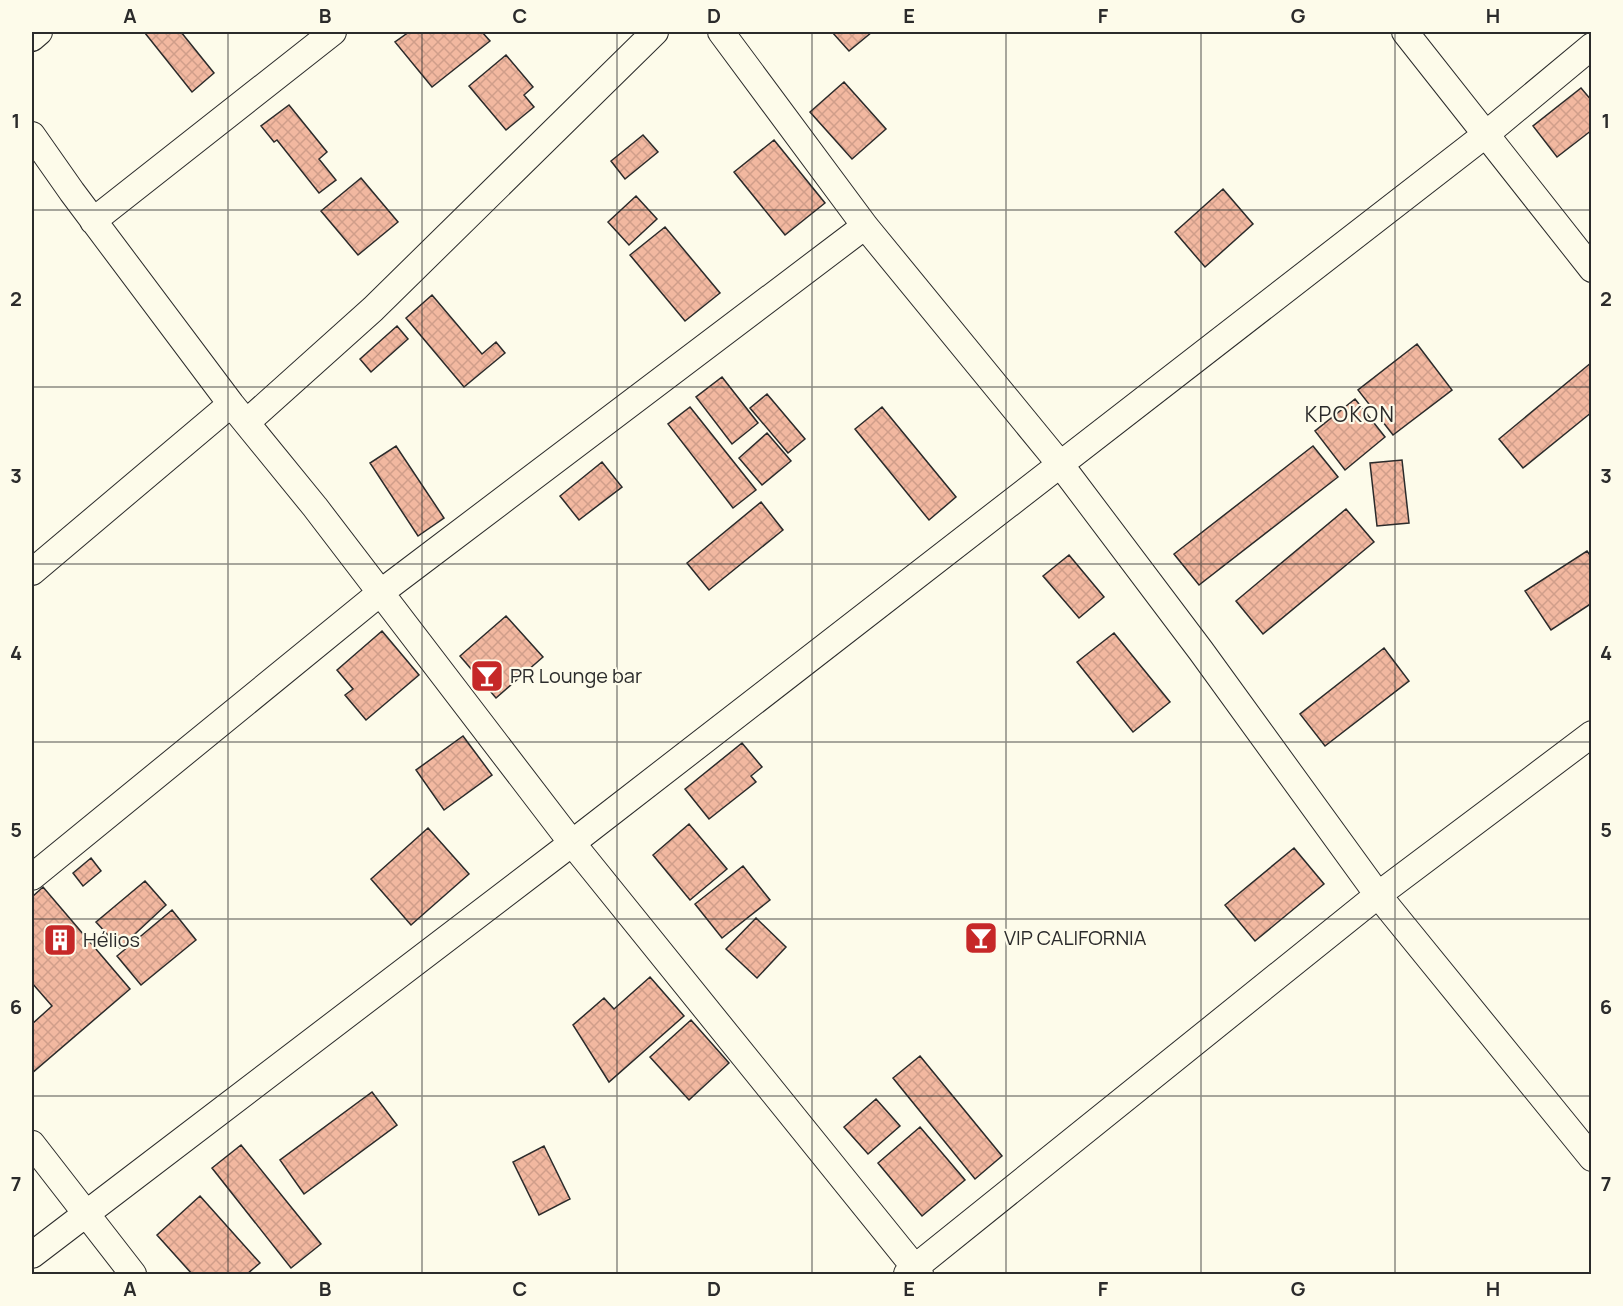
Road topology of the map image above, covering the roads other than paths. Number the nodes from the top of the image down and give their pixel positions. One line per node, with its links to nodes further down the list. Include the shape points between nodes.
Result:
1 (39, 32): 6 (street)
2 (333, 32): 10 (street)
3 (655, 32): 13 (street, via 373,309)
4 (721, 32): 11 (street)
5 (1405, 32): 9 (street)
6 (32, 38)
7 (1592, 46): 9 (street)
8 (32, 135): 10 (street)
9 (1485, 135): 12 (street); 14 (street)
10 (93, 221): 13 (street)
11 (865, 226): 14 (street); 16 (street)
12 (1592, 269)
13 (239, 413): 15 (street); 16 (street)
14 (1060, 464): 18 (street); 20 (street)
15 (32, 572)
16 (380, 593): 18 (street); 19 (street)
17 (1592, 734): 20 (street)
18 (572, 843): 23 (street); 25 (street)
19 (32, 877)
20 (1378, 894): 22 (street); 25 (street)
21 (32, 1144): 23 (street)
22 (1592, 1158)
23 (86, 1213): 24 (street); 26 (street)
24 (32, 1255)
25 (914, 1272)
26 (133, 1275)

